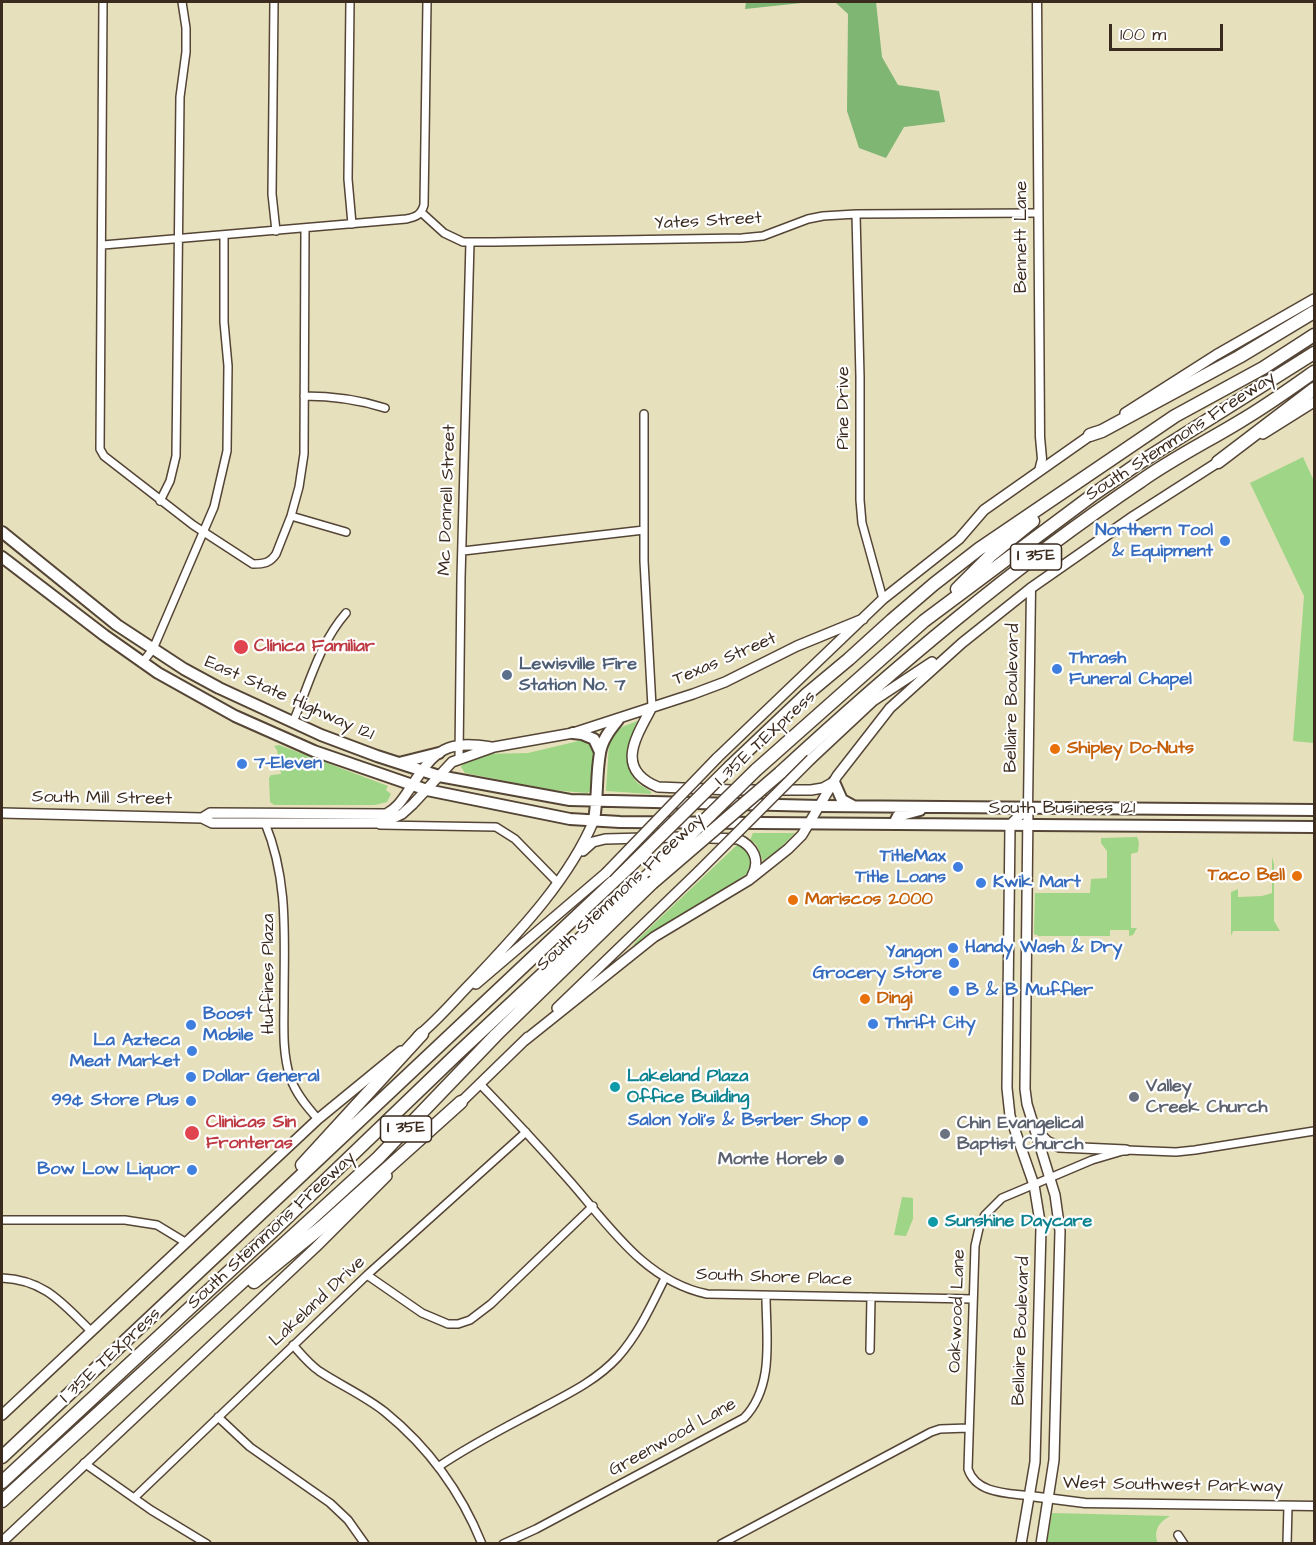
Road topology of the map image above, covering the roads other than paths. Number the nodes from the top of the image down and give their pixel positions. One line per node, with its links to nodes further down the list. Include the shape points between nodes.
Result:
1 (103, 2): 16 (street)
2 (182, 2): 14 (street, via 186,52 180,97)
3 (274, 2): 12 (street, via 272,194)
4 (350, 2): 10 (street, via 348,179)
5 (427, 2): 7 (street)
6 (1037, 2): 8 (street, Bennett Lane)
7 (422, 213): 10 (street, via 406,219); 15 (street, Yates Street, via 444,233)
8 (1038, 213): 9 (street, Yates Street); 29 (street, Bennett Lane)
9 (856, 214): 15 (street, Yates Street, via 815,218 764,236 742,238); 42 (street, Pine Drive, via 860,500 862,523)
10 (352, 224): 11 (street)
11 (305, 228): 12 (street); 23 (street)
12 (276, 231): 13 (street)
13 (224, 235): 14 (street); 35 (street, via 227,451 214,507)
14 (180, 238): 16 (street); 31 (street, via 176,456)
15 (470, 242): 37 (street, Mc Donnell Street)
16 (103, 245): 31 (street, via 100,449)
17 (1314, 299): 27 (main road, South Stemmons Freeway)
18 (1314, 312): 27 (highway, via 1239,357)
19 (1314, 335): 30 (highway, South Stemmons Freeway / I 35E, via 1175,416)
20 (1314, 353): 45 (highway, I 35E TEXpress, via 1128,470)
21 (1314, 372): 84 (highway, South Stemmons Freeway / I 35E, bridge, via 1143,479 1029,562 942,630 780,773)
22 (1314, 389): 28 (highway)
23 (304, 396): 25 (street, via 338,396); 32 (street, via 304,454)
24 (1314, 402): 28 (main road, South Stemmons Freeway)
25 (385, 408)
26 (644, 414): 33 (street)
27 (1090, 435): 29 (main road, South Stemmons Freeway)
28 (1218, 462): 41 (main road, South Stemmons Freeway)
29 (1040, 471): 42 (main road, South Stemmons Freeway, via 984,510 959,539)
30 (1095, 471): 45 (highway, via 991,555); 106 (highway, South Stemmons Freeway / I 35E, bridge, via 979,549 807,694)
31 (160, 501): 35 (street)
32 (291, 516): 35 (street, via 276,554 265,564 248,562); 36 (street)
33 (644, 530): 37 (street); 49 (street)
34 (2, 532): 39 (main road, East State Highway 121)
35 (203, 532): 47 (street)
36 (346, 532)
37 (463, 550): 53 (street, Mc Donnell Street)
38 (2, 557): 40 (main road, East State Highway 121)
39 (38, 561): 40 (main road); 47 (main road, East State Highway 121)
40 (26, 576): 48 (main road, East State Highway 121)
41 (1031, 588): 46 (main road, South Stemmons Freeway); 68 (street, Bellaire Boulevard)
42 (883, 599): 44 (main road, South Stemmons Freeway)
43 (346, 613): 51 (street, via 322,647)
44 (863, 619): 49 (main road, Texas Street, via 796,646 725,682); 87 (main road, South Stemmons Freeway, bridge, via 717,758 606,873)
45 (924, 621): 84 (highway, I 35E TEXpress, bridge, via 756,770)
46 (962, 643): 61 (main road, South Stemmons Freeway, via 890,708); 92 (main road, South Stemmons Freeway, bridge, via 873,701)
47 (153, 649): 48 (street); 51 (main road, East State Highway 121, via 219,688)
48 (142, 663): 62 (main road, East State Highway 121, via 270,732)
49 (652, 707): 50 (main road, Texas Street); 61 (main road, via 632,754 635,771 647,783 658,787 811,790)
50 (618, 720): 52 (main road, Texas Street); 55 (main road)
51 (293, 722): 58 (main road, East State Highway 121)
52 (573, 733): 54 (main road, Texas Street); 55 (main road, via 594,739)
53 (459, 744): 54 (main road, Texas Street); 56 (main road, Texas Street); 57 (street, Mc Donnell Street)
54 (494, 747): 57 (main road, Texas Street)
55 (600, 752): 64 (main road)
56 (439, 753): 58 (main road); 59 (main road, Texas Street)
57 (459, 759): 60 (main road, Texas Street)
58 (399, 763): 59 (main road, East State Highway 121)
59 (423, 770): 60 (main road, East State Highway 121); 62 (main road, South Mill Street)
60 (439, 776): 63 (main road, South Mill Street); 64 (main road, East State Highway 121, via 549,797)
61 (834, 782): 65 (main road, South Stemmons Freeway); 66 (main road, via 842,800)
62 (411, 785): 63 (main road, East State Highway 121); 74 (main road, South Mill Street, via 394,810)
63 (427, 790): 74 (main road, South Mill Street, via 402,814 382,823); 75 (main road, East State Highway 121, via 570,819)
64 (598, 801): 65 (main road, East State Highway 121); 75 (main road)
65 (820, 806): 66 (main road, South Business 121); 76 (main road, South Stemmons Freeway)
66 (854, 806): 67 (main road, South Business 121)
67 (931, 806): 68 (main road, South Business 121); 77 (main road, via 898,816)
68 (1028, 807): 69 (main road, South Business 121); 78 (main road); 79 (main road, Bellaire Boulevard)
69 (1261, 810): 70 (main road, South Business 121); 80 (main road)
70 (1281, 810): 71 (main road, South Business 121); 81 (main road)
71 (1314, 810)
72 (2, 813): 73 (main road, South Mill Street, via 202,818 210,813)
73 (264, 818): 74 (main road, South Mill Street); 95 (street, Huffines Plaza, via 284,895 284,1046 290,1077)
74 (369, 819): 86 (street, South Mill Street, via 496,827 515,839)
75 (594, 820): 76 (main road, East State Highway 121); 83 (main road, South Stemmons Freeway)
76 (809, 824): 77 (main road, South Business 121); 85 (main road, South Stemmons Freeway, via 788,849)
77 (894, 825): 78 (main road, South Business 121)
78 (1010, 825): 79 (main road, South Business 121); 88 (main road, Bellaire Boulevard)
79 (1028, 825): 80 (main road, South Business 121); 89 (main road, Bellaire Boulevard)
80 (1261, 827): 81 (main road, South Business 121)
81 (1280, 827): 82 (main road, South Business 121)
82 (1314, 827)
83 (574, 860): 85 (main road, via 592,842 605,838 738,839 751,847 756,858 756,869); 86 (main road, South Stemmons Freeway)
84 (653, 877): 91 (highway, South Stemmons Freeway / I 35E); 100 (highway, I 35E TEXpress)
85 (749, 880): 92 (main road, South Stemmons Freeway, via 654,937)
86 (557, 882): 87 (main road, South Stemmons Freeway, via 516,936)
87 (447, 1009): 90 (main road, South Stemmons Freeway)
88 (1007, 1029): 89 (main road); 102 (main road, Bellaire Boulevard, via 1010,1116)
89 (1026, 1030): 96 (main road, Bellaire Boulevard, via 1025,1089)
90 (422, 1034): 95 (main road, South Stemmons Freeway); 106 (highway)
91 (496, 1035): 100 (highway, via 472,1046); 116 (highway, South Stemmons Freeway / I 35E, via 378,1158)
92 (524, 1041): 93 (main road, South Stemmons Freeway)
93 (480, 1084): 94 (main road, South Stemmons Freeway); 97 (street, South Shore Place)
94 (461, 1102): 116 (highway, via 324,1225); 121 (main road, South Stemmons Freeway, via 316,1247)
95 (318, 1119): 105 (main road, South Stemmons Freeway)
96 (1034, 1128): 99 (main road, via 1059,1147); 101 (main road, Bellaire Boulevard)
97 (526, 1131): 103 (street, South Shore Place); 107 (street, Lakeland Drive)
98 (1314, 1131): 99 (street, Oakwood Lane, via 1196,1150)
99 (1126, 1150): 101 (street, Oakwood Lane)
100 (348, 1159): 123 (highway, I 35E TEXpress)
101 (1050, 1179): 102 (street, Oakwood Lane); 126 (main road, Bellaire Boulevard, via 1059,1221 1060,1256 1055,1443)
102 (1034, 1185): 112 (street, Oakwood Lane, via 1002,1198 980,1224); 124 (main road, Bellaire Boulevard, via 1041,1244 1035,1462)
103 (592, 1206): 107 (street, via 491,1304 458,1324 422,1313); 109 (street, South Shore Place, via 644,1263)
104 (2, 1220): 105 (street, via 125,1220 157,1225)
105 (185, 1242): 113 (main road, South Stemmons Freeway)
106 (227, 1245): 120 (highway, South Stemmons Freeway / I 35E)
107 (367, 1275): 114 (street, Lakeland Drive)
108 (2, 1278): 113 (street, via 23,1280 51,1292)
109 (665, 1278): 110 (street, South Shore Place, via 687,1290 707,1294); 122 (street, via 636,1335 603,1371)
110 (766, 1296): 111 (street, South Shore Place); 135 (street, Greenwood Lane, via 765,1380 760,1397 744,1418)
111 (871, 1297): 112 (street, South Shore Place); 115 (street)
112 (973, 1299): 119 (street, Oakwood Lane)
113 (91, 1330): 117 (main road, South Stemmons Freeway)
114 (292, 1346): 118 (street, Lakeland Drive); 122 (street, via 318,1370 384,1410 418,1441)
115 (870, 1350)
116 (151, 1366): 127 (highway, South Stemmons Freeway / I 35E)
117 (2, 1415)
118 (218, 1417): 125 (street, Lakeland Drive); 133 (street, via 250,1447 330,1503)
119 (968, 1428): 124 (street, Oakwood Lane, via 968,1469 975,1482 996,1491); 136 (street, via 931,1432)
120 (2, 1456)
121 (84, 1463): 125 (street); 131 (main road, South Stemmons Freeway)
122 (438, 1467): 134 (street, via 471,1517)
123 (2, 1482)
124 (1030, 1496): 126 (street, West Southwest Parkway); 137 (main road, Bellaire Boulevard)
125 (134, 1498): 132 (street)
126 (1049, 1499): 128 (street, West Southwest Parkway); 138 (main road, Bellaire Boulevard)
127 (2, 1501)
128 (1288, 1506): 129 (street, West Southwest Parkway); 140 (street)
129 (1314, 1506)
130 (1178, 1535): 139 (street)
131 (2, 1542)
132 (207, 1544)
133 (365, 1544)
134 (482, 1544)
135 (503, 1544)
136 (721, 1544)
137 (1021, 1544)
138 (1041, 1544)
139 (1184, 1544)
140 (1287, 1544)

